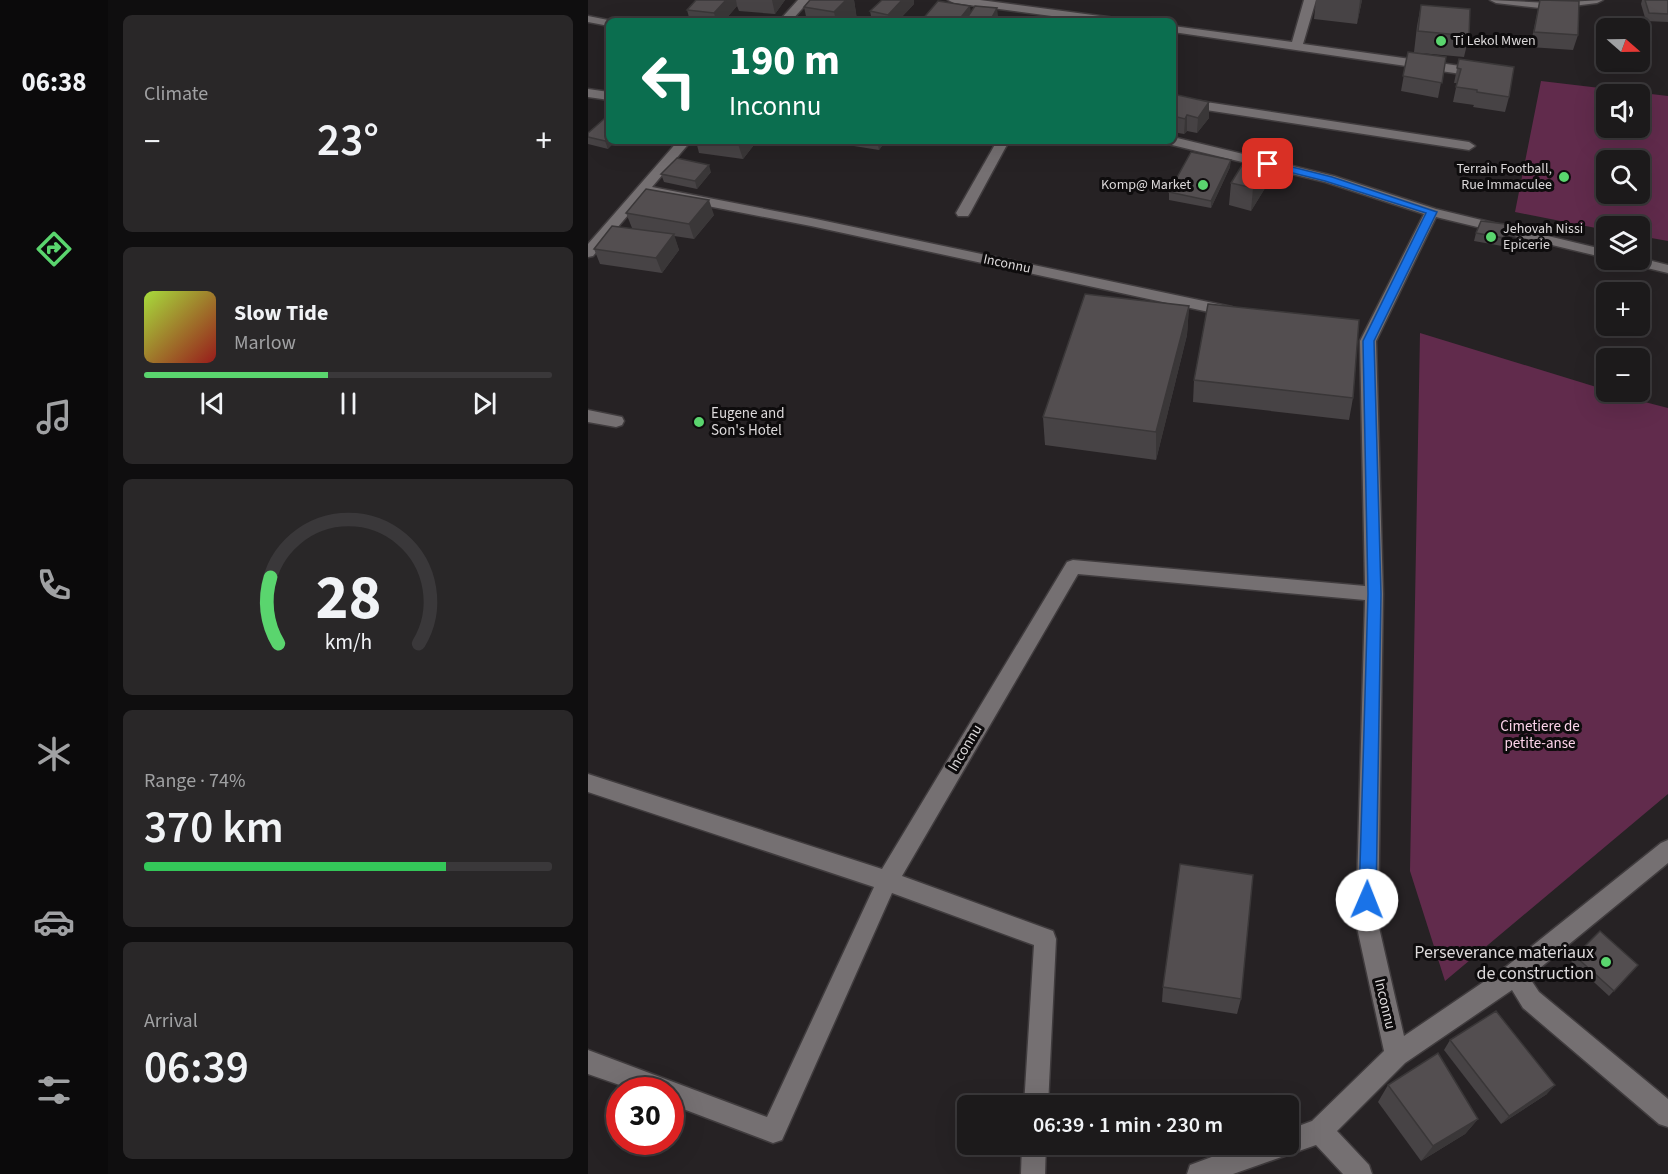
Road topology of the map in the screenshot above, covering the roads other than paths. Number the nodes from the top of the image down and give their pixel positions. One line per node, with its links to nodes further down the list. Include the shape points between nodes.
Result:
1 (804, 0): 7 (street)
2 (954, 0): 6 (street)
3 (1310, 0): 12 (street)
4 (1496, 0): 5 (street, via 1549,6)
5 (1597, 0)
6 (1039, 5): 8 (street)
7 (787, 18)
8 (1101, 18)
9 (588, 19): 10 (street)
10 (606, 22)
11 (1176, 29): 12 (street)
12 (1296, 46): 13 (street)
13 (1492, 74)
14 (588, 93): 15 (street)
15 (606, 96)
16 (1176, 101): 20 (street)
17 (1176, 142): 22 (street, via 1329,179)
18 (682, 144): 21 (street)
19 (1001, 144): 23 (street)
20 (1469, 146)
21 (644, 190): 25 (street); 28 (street, Inconnu)
22 (1432, 212): 24 (street); 31 (street, Inconnu, via 1363,340)
23 (963, 213)
24 (1596, 252)
25 (588, 254)
26 (1650, 264): 27 (street)
27 (1668, 268)
28 (1241, 314)
29 (588, 416): 30 (street)
30 (616, 421)
31 (1374, 594): 34 (street, Inconnu, via 1073,567); 36 (street, Inconnu, via 1367,923)
32 (588, 783): 34 (street)
33 (1668, 850): 35 (street, Inconnu)
34 (886, 881): 39 (street, via 1045,939); 40 (street, Inconnu, via 773,1131)
35 (1515, 974): 36 (street, Inconnu); 41 (street, via 1531,1000)
36 (1397, 1055): 42 (street, Inconnu)
37 (588, 1062): 38 (street)
38 (629, 1077)
39 (1037, 1095)
40 (684, 1097)
41 (1668, 1115)
42 (1320, 1131): 43 (street, Inconnu); 48 (street)
43 (1299, 1138)
44 (1034, 1155): 46 (street)
45 (1252, 1155): 47 (street)
46 (1033, 1174)
47 (1199, 1174)
48 (1360, 1174)

